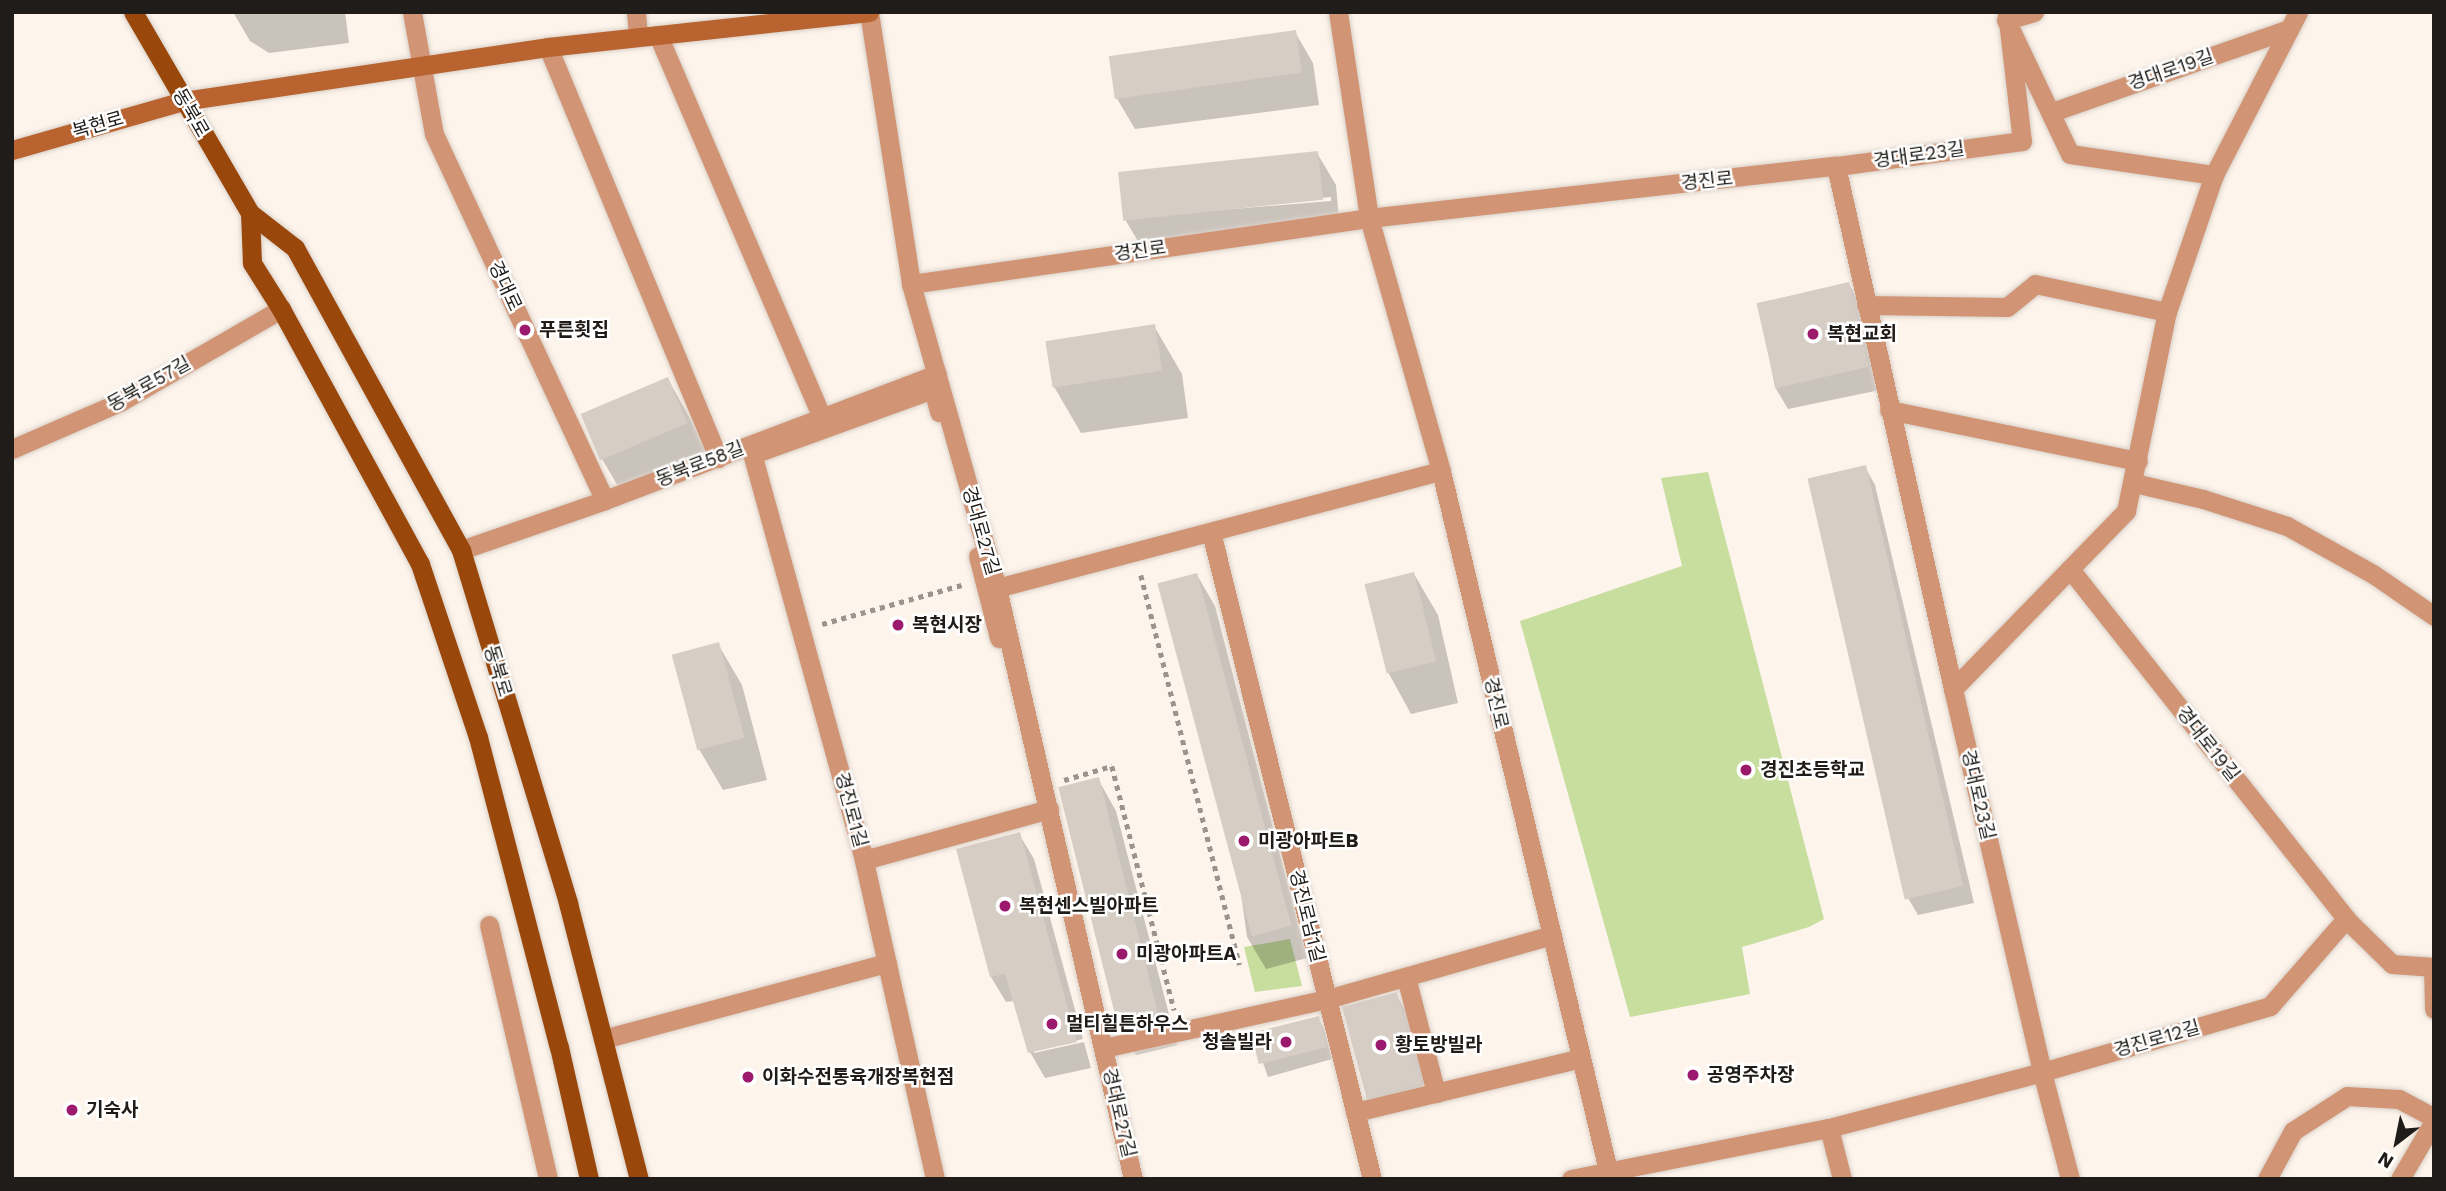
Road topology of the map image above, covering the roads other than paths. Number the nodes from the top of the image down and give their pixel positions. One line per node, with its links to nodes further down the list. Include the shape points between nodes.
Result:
1 (133, 12): 12 (main road, 동북로)
2 (412, 12): 11 (street, 경대로)
3 (636, 12): 9 (street)
4 (869, 12): 9 (main road); 19 (street, 경대로27길)
5 (1338, 12): 18 (street, 경진로)
6 (2034, 12): 7 (street)
7 (2007, 16): 13 (street); 15 (street, 경대로23길, via 2022,141)
8 (2294, 20): 13 (street, 경대로19길); 16 (street, 경대로19길)
9 (648, 35): 10 (main road); 25 (street)
10 (548, 47): 11 (main road); 28 (street)
11 (421, 66): 12 (main road); 32 (street, 경대로, via 434,134)
12 (183, 101): 14 (main road, 복현로); 17 (main road, 동북로)
13 (2052, 112): 16 (street, via 2070,154)
14 (12, 150)
15 (1836, 166): 18 (street, 경진로); 20 (street, 경대로23길)
16 (2214, 175): 22 (street, 경대로19길)
17 (250, 214): 21 (main road, 동북로, via 252,263); 34 (main road, 동북로, via 295,248)
18 (1369, 219): 19 (street, 경진로); 30 (street, 경진로)
19 (911, 284): 23 (street, 경대로27길)
20 (1866, 306): 22 (street, via 2007,307 2035,284); 24 (street, 경대로23길)
21 (281, 309): 27 (street, 동북로57길, via 120,402); 59 (main road, 동북로, via 419,564 478,737)
22 (2167, 312): 29 (street, 경대로19길)
23 (937, 374): 25 (street, 동북로58길); 36 (street, 경대로27길)
24 (1889, 410): 29 (street); 38 (street, 경대로23길)
25 (822, 418): 26 (street, 동북로58길)
26 (753, 448): 28 (street, 동북로58길); 36 (street, via 933,389); 40 (street, 경진로1길); 40 (street)
27 (12, 449)
28 (718, 457): 32 (street, 동북로58길)
29 (2138, 461): 31 (street, 경대로19길)
30 (1441, 471): 33 (street); 43 (street, 경진로)
31 (2134, 483): 35 (street, 경대로19길, via 2126,511); 37 (street, via 2287,526 2373,574)
32 (606, 500): 34 (street, 동북로58길)
33 (1211, 532): 36 (street); 47 (street, 경진로남1길)
34 (461, 550): 49 (main road, 동북로, via 568,903)
35 (2070, 569): 38 (street, 경대로19길); 41 (street, 경대로19길)
36 (991, 584): 39 (street, 경대로27길); 40 (street, via 1039,804)
37 (2434, 616)
38 (1953, 689): 52 (street, 경대로23길)
39 (1049, 809): 40 (street); 50 (street, 경대로27길)
40 (864, 856): 44 (street, 경진로1길)
41 (2346, 919): 45 (street, via 2392,964); 52 (street, 경진로12길, via 2270,1006)
42 (489, 925): 58 (street)
43 (1552, 935): 46 (street); 51 (street, 경진로)
44 (887, 963): 49 (street); 61 (street, 경진로1길)
45 (2433, 967): 48 (street)
46 (1406, 977): 47 (street); 53 (street)
47 (1327, 999): 50 (street, 경대로27길); 54 (street, 경진로남1길)
48 (2434, 1009)
49 (603, 1039): 60 (main road, 동북로)
50 (1104, 1048): 62 (street, 경대로27길)
51 (1581, 1058): 53 (street); 57 (street, 경진로)
52 (2042, 1072): 56 (street, 경진로12길); 66 (street, 경대로23길)
53 (1436, 1093): 54 (street)
54 (1355, 1112): 63 (street, 경진로남1길)
55 (2434, 1120): 67 (street, via 2399,1099 2347,1096 2293,1131); 68 (street)
56 (1829, 1128): 57 (street, 경진로12길); 65 (street)
57 (1608, 1174): 64 (street, 경진로12길)
58 (548, 1179)
59 (589, 1179)
60 (639, 1179)
61 (935, 1179)
62 (1133, 1179)
63 (1372, 1179)
64 (1571, 1179)
65 (1842, 1179)
66 (2070, 1179)
67 (2267, 1179)
68 (2400, 1179)

